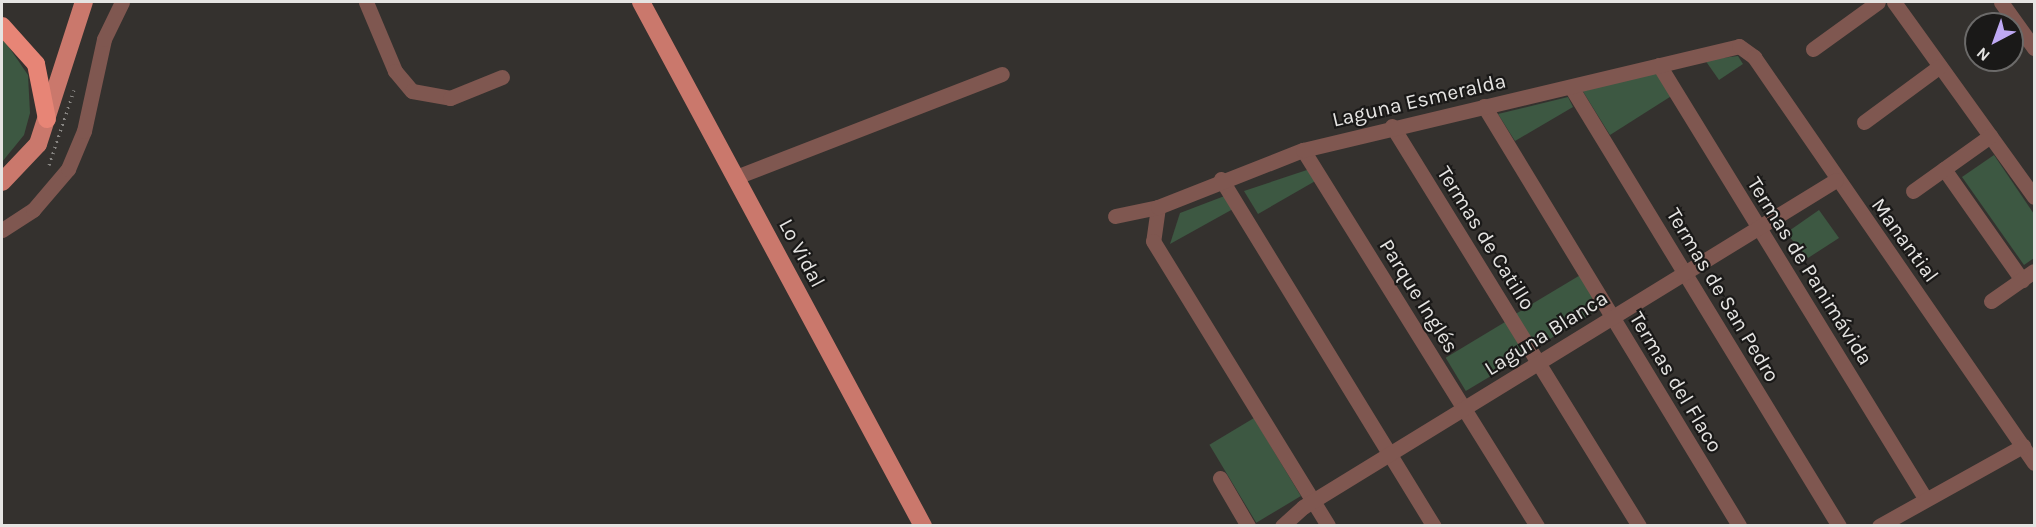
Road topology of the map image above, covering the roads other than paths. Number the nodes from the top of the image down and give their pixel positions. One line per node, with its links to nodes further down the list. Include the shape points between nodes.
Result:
1 (84, 2): 18 (main road)
2 (122, 2): 33 (street, via 104,39 84,131 68,169 39,205)
3 (366, 2): 15 (street, via 395,71 421,95 464,95)
4 (641, 2): 24 (main road, Lo Vidal)
5 (1878, 2): 11 (street)
6 (1894, 2): 13 (street)
7 (2001, 2): 10 (street)
8 (2, 26): 18 (highway, via 36,64)
9 (1739, 46): 12 (street, Laguna Esmeralda); 26 (street, Manantial, via 1754,57)
10 (2034, 48)
11 (1813, 49)
12 (1659, 65): 16 (street, Laguna Esmeralda); 32 (street, Termas de Panimávida)
13 (1940, 66): 19 (street); 21 (street)
14 (1002, 74): 24 (street)
15 (502, 77)
16 (1571, 87): 17 (street, Laguna Esmeralda); 34 (street, Termas de San Pedro)
17 (1484, 106): 20 (street, Laguna Esmeralda); 37 (street, Termas del Flaco)
18 (47, 119): 27 (main road, via 34,152)
19 (1864, 122)
20 (1392, 126): 22 (street, Laguna Esmeralda); 38 (street, Termas de Catillo)
21 (1990, 136): 23 (street); 29 (street)
22 (1303, 150): 25 (street, Laguna Esmeralda); 39 (street, Parque Inglés)
23 (1944, 169): 28 (street); 35 (street)
24 (736, 177): 46 (main road, Lo Vidal)
25 (1221, 179): 30 (street, Laguna Esmeralda); 41 (street)
26 (1836, 180): 32 (street, Laguna Blanca); 40 (street, Manantial)
27 (2, 182)
28 (1913, 191)
29 (2034, 197)
30 (1158, 207): 31 (street, Laguna Esmeralda); 45 (street, via 1151,221 1153,240)
31 (1115, 216)
32 (1758, 227): 34 (street, Laguna Blanca); 44 (street, Termas de Panimávida)
33 (2, 230)
34 (1684, 273): 37 (street, Laguna Blanca); 54 (street, Termas de San Pedro)
35 (2028, 275): 36 (street)
36 (1991, 301)
37 (1612, 317): 38 (street, Laguna Blanca); 53 (street, Termas del Flaco)
38 (1538, 363): 39 (street, Laguna Blanca); 52 (street, Termas de Catillo)
39 (1464, 408): 41 (street, Laguna Blanca); 51 (street, Parque Inglés)
40 (2023, 447): 42 (street, Manantial); 44 (street)
41 (1390, 454): 45 (street, Laguna Blanca); 50 (street)
42 (2034, 462)
43 (1220, 478): 47 (street)
44 (1925, 498): 55 (street)
45 (1313, 501): 48 (street, Laguna Blanca); 49 (street)
46 (923, 525)
47 (1248, 525)
48 (1282, 525)
49 (1328, 525)
50 (1434, 525)
51 (1537, 525)
52 (1639, 525)
53 (1739, 525)
54 (1839, 525)
55 (1879, 525)

